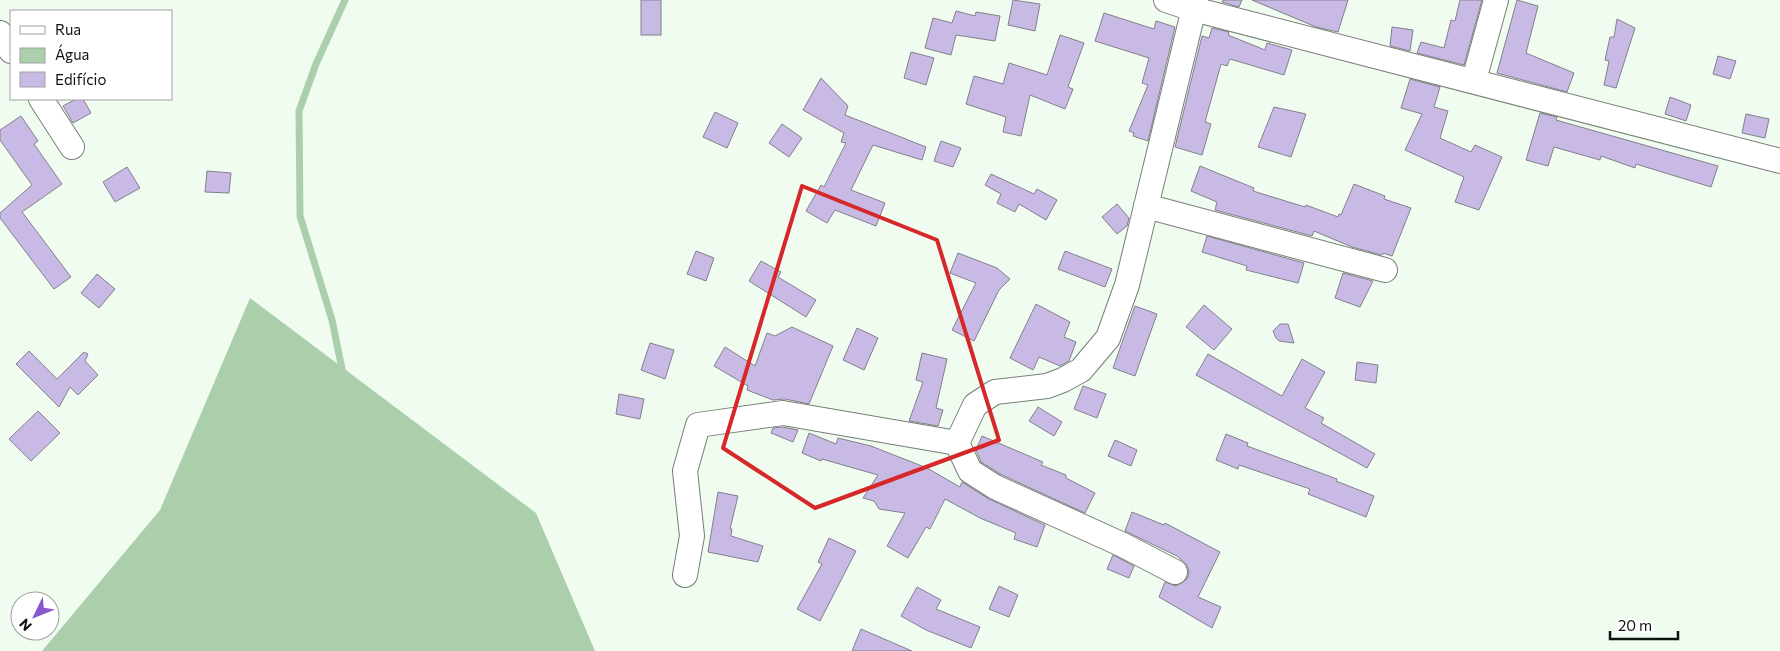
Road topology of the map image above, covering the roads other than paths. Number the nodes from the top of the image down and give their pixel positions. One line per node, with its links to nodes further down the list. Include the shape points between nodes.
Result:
1 (1166, 0): 3 (street)
2 (1496, 0): 6 (street)
3 (1195, 4): 6 (street); 10 (street)
4 (0, 33): 5 (street)
5 (10, 49)
6 (1474, 80): 9 (street)
7 (43, 100): 8 (street)
8 (72, 147)
9 (1780, 161)
10 (1146, 206): 11 (street); 12 (street, via 1127,285 1108,338 1100,350 1081,370 1063,380 1047,386 995,392 975,405)
11 (1385, 270)
12 (957, 443): 13 (street, via 970,471 995,487); 14 (street, via 783,414 698,425 685,471 692,536)
13 (1175, 572)
14 (686, 575)

